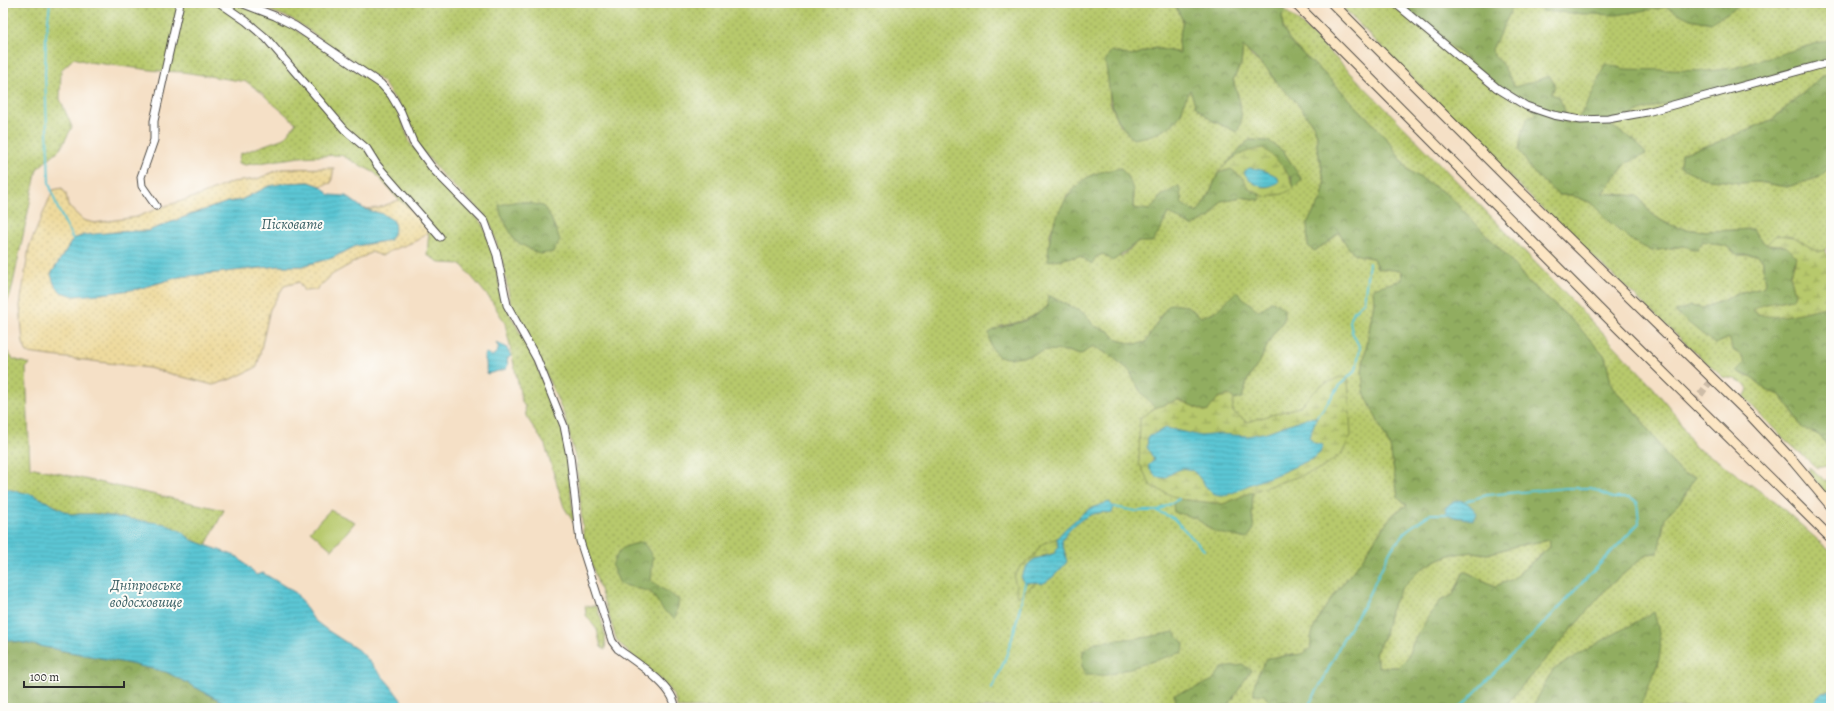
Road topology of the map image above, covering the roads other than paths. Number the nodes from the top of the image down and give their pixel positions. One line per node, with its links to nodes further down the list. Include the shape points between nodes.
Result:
1 (180, 3): 8 (street, via 154,121 154,140 141,177 142,186)
2 (220, 3): 9 (street, via 266,38 340,124 367,149 377,165)
3 (241, 3): 12 (street, via 295,26 381,84 401,112 417,148 433,169 485,222 497,255 507,305 537,359 564,426 580,541 612,641 618,649 664,686 671,694)
4 (1295, 3): 11 (main road)
5 (1332, 3): 10 (main road, via 1750,415)
6 (1395, 3): 7 (street, via 1498,88 1526,106 1553,115 1581,120 1608,119 1647,112)
7 (1831, 62)
8 (156, 206)
9 (440, 237)
10 (1831, 506)
11 (1831, 538)
12 (675, 708)

